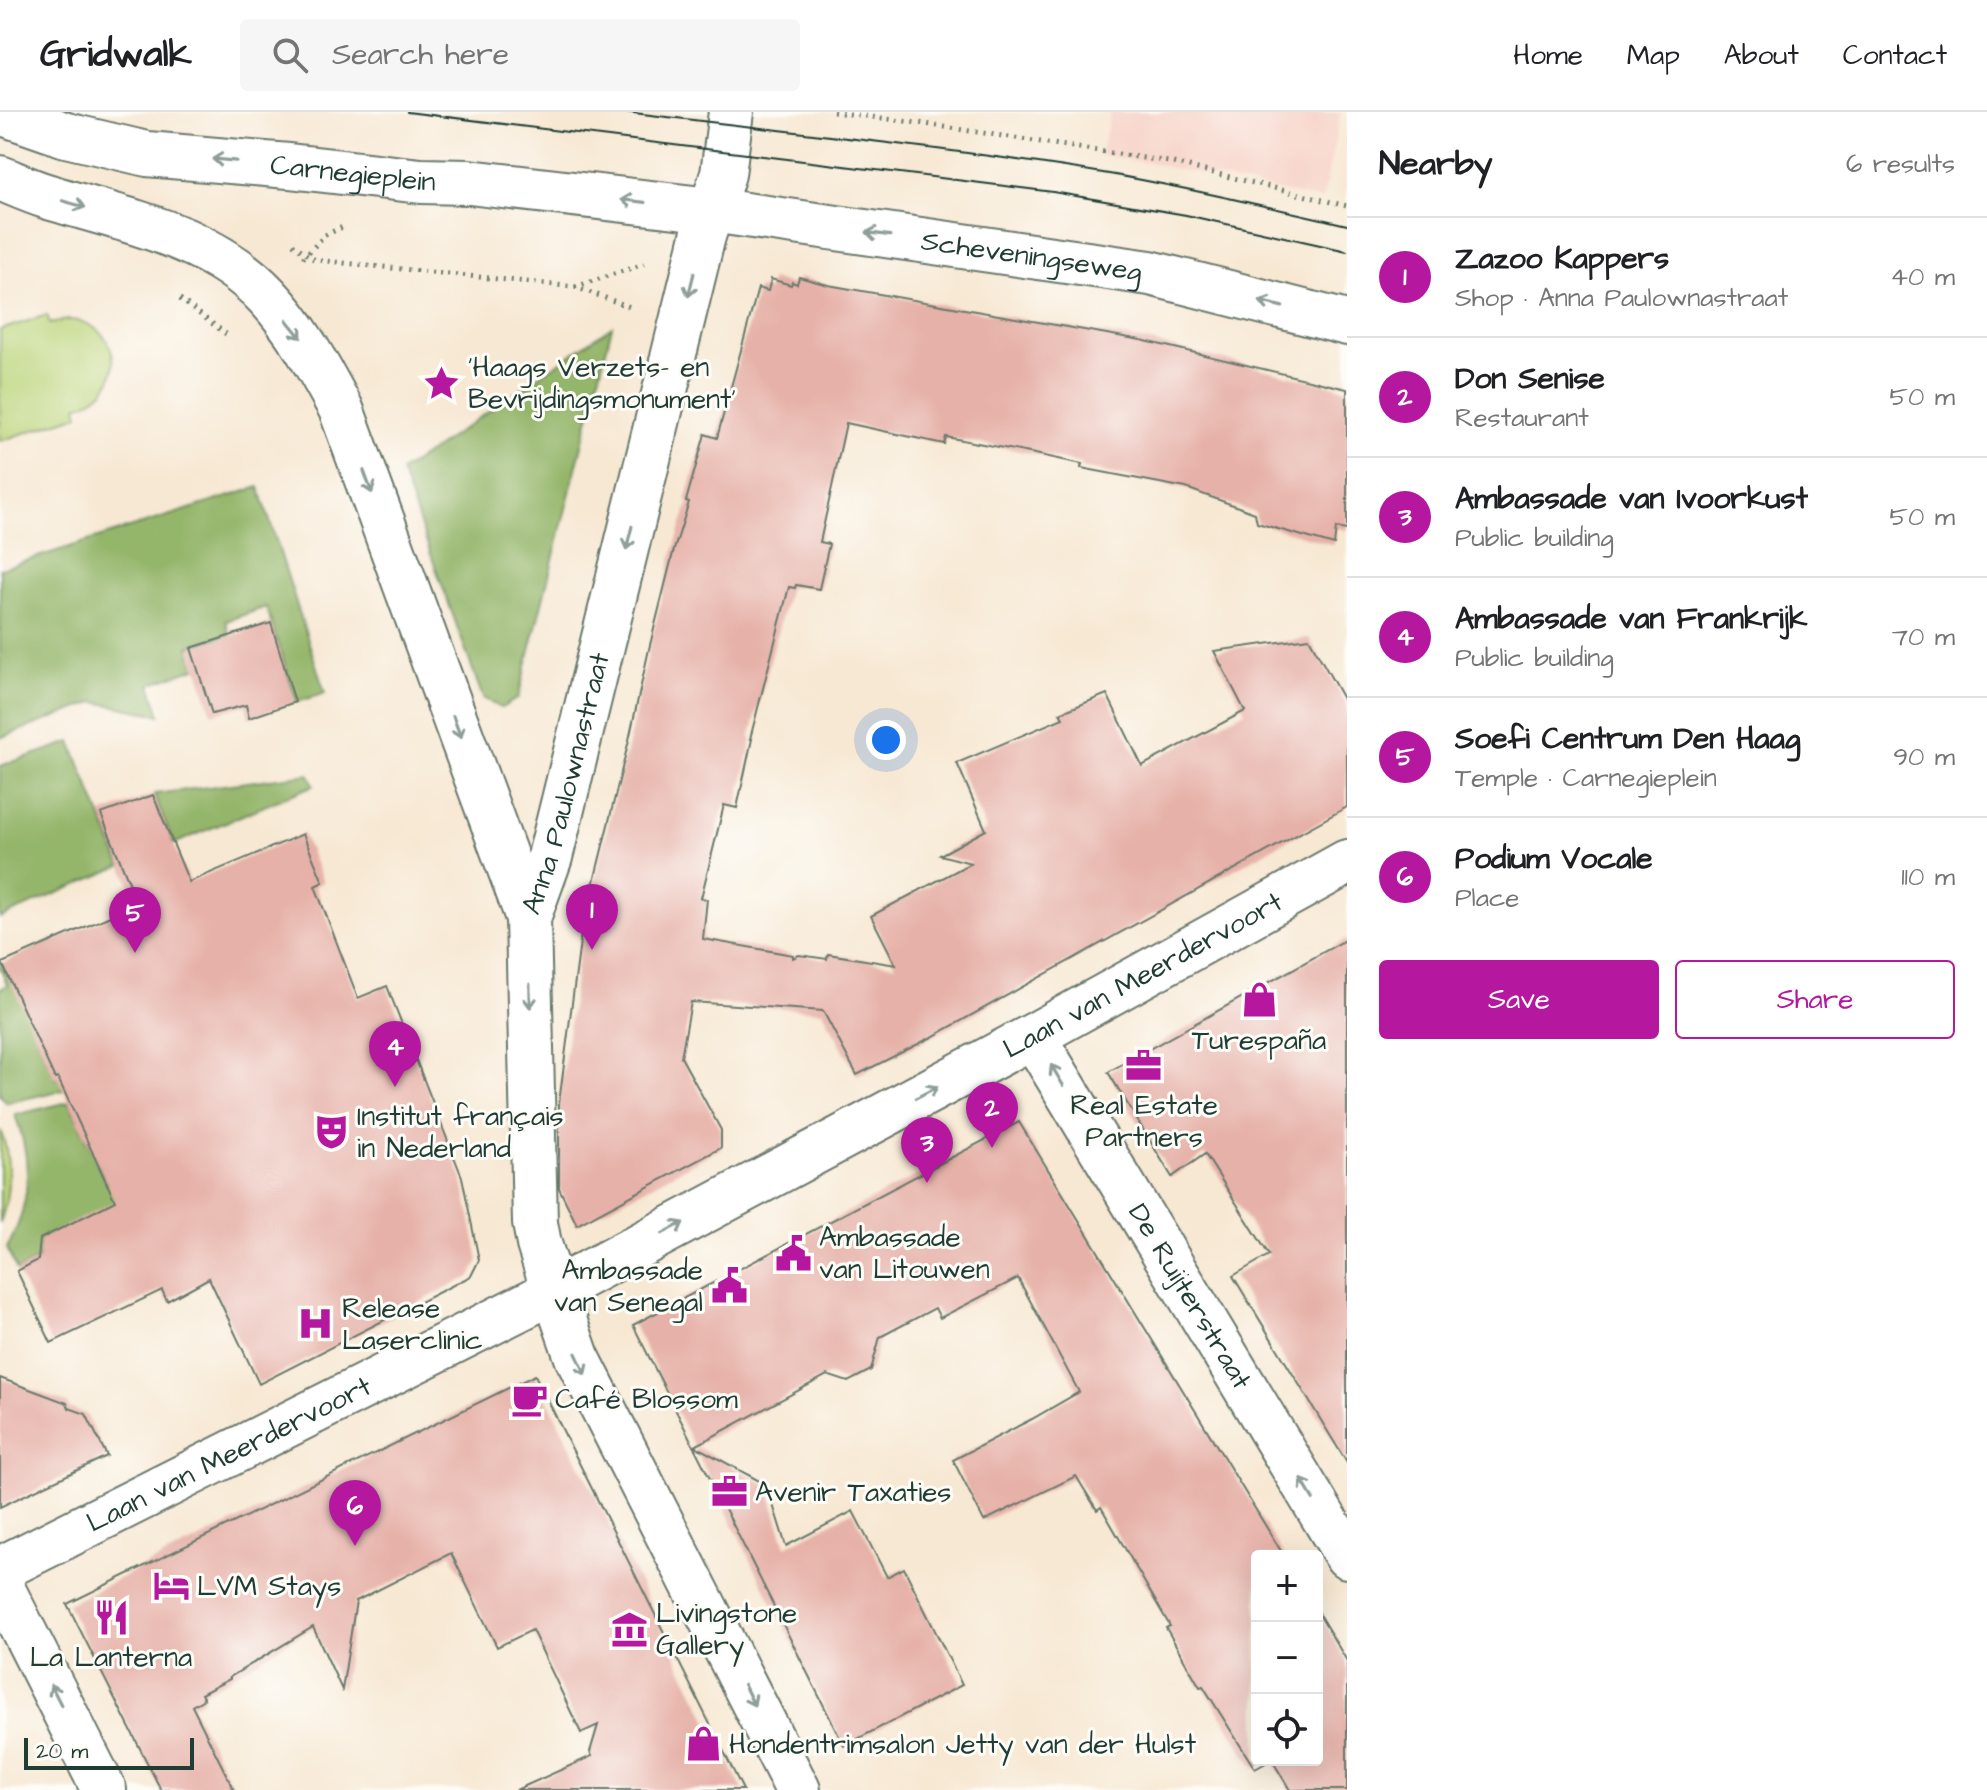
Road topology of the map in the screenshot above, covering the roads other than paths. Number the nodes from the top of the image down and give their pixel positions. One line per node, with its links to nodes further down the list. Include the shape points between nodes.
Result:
1 (0, 112): 4 (street, Carnegieplein, one-way to 1, via 147,154)
2 (731, 112): 4 (street, Anna Paulownastraat, via 723,174)
3 (0, 178): 7 (street, one-way to 7, via 191,242 267,295 303,341 341,409)
4 (711, 210): 5 (street, Scheveningseweg, one-way to 4, via 1150,273); 7 (street, Anna Paulownastraat, one-way to 7, via 550,857)
5 (1347, 323)
6 (1347, 862): 8 (street, Laan van Meerdervoort)
7 (528, 918): 9 (street, Anna Paulownastraat, one-way to 9, via 535,1223)
8 (1033, 1036): 9 (street, Laan van Meerdervoort, one-way to 8); 10 (street, De Ruijterstraat, one-way to 8)
9 (554, 1291): 11 (street, Laan van Meerdervoort); 14 (street, Anna Paulownastraat, one-way to 14, via 577,1357)
10 (1347, 1556)
11 (0, 1569)
12 (0, 1584): 13 (street, one-way to 12)
13 (104, 1790)
14 (798, 1790)

